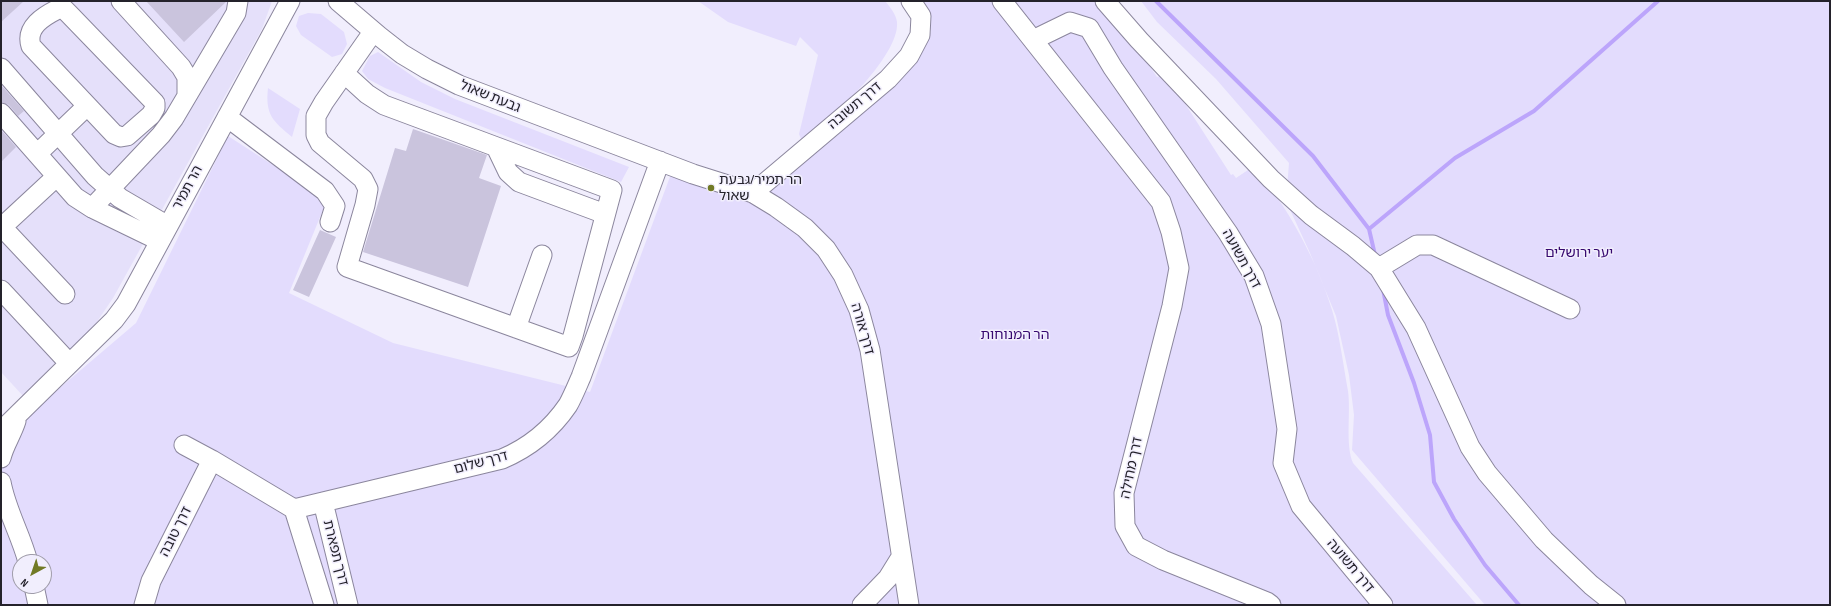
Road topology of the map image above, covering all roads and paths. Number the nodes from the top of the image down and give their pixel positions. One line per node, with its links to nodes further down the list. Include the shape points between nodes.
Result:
1 (120, 1): 12 (street, via 181,67 187,77)
2 (238, 1): 12 (street, via 236,13)
3 (290, 1): 15 (street, הר תמיר)
4 (338, 1): 8 (street, גבעת שאול)
5 (911, 1): 21 (street, דרך תשובה, via 921,16 920,35 909,56 888,79)
6 (1002, 1): 9 (street)
7 (1106, 1): 27 (street, via 1144,46 1271,179 1311,215)
8 (373, 32): 11 (street); 18 (street, גבעת שאול, via 402,54 459,85)
9 (1032, 40): 50 (street, דרך מחילה, via 1161,202 1179,268 1172,306 1124,493 1126,526 1136,546 1143,550); 51 (street, דרך תשועה, via 1070,22 1089,28 1113,68 1228,233 1254,276 1271,324 1286,429 1282,463 1301,506)
10 (1, 68): 16 (street)
11 (344, 74): 31 (street, via 316,116 316,135 320,143 363,179 368,189 347,267); 31 (street, via 384,105 612,190 569,346)
12 (187, 94): 20 (street, via 174,118)
13 (87, 106): 13 (street, via 114,134 121,137 127,136 151,115 155,103 64,9 58,9 47,14 31,29 28,38 37,53); 16 (street)
14 (1, 113): 17 (street)
15 (227, 117): 23 (street, via 325,191 335,206); 25 (street, הר תמיר)
16 (57, 134): 17 (street); 20 (street)
17 (36, 154): 19 (street)
18 (660, 161): 21 (street, דרך אורה); 39 (street, דרך שלום, via 581,377 568,405 538,439 502,459)
19 (56, 177): 22 (street, via 75,197); 24 (street)
20 (110, 189): 22 (street); 25 (street)
21 (752, 193): 42 (street, דרך אורה, via 805,228 826,249 843,275 858,310 870,350)
22 (92, 208): 25 (street)
23 (330, 222)
24 (2, 227): 29 (street)
25 (164, 234): 32 (street, הר תמיר, via 126,304 114,320)
26 (542, 255): 31 (street)
27 (1379, 268): 30 (street, via 1417,245 1433,245); 52 (street, via 1416,328 1470,448 1487,473 1544,540)
28 (1, 290): 32 (street)
29 (65, 294)
30 (1570, 309)
31 (516, 328)
32 (69, 363): 33 (street, הר תמיר)
33 (18, 416): 34 (street, הר תמיר); 36 (street)
34 (1, 431)
35 (184, 445): 37 (street)
36 (1, 458)
37 (212, 460): 40 (street); 45 (street, דרך טובה, via 151,581)
38 (1, 482): 41 (street, via 3,497 18,529)
39 (323, 502): 40 (street, דרך שלום); 47 (street, דרך תפארת)
40 (294, 509): 46 (street)
41 (26, 554)
42 (901, 557): 48 (street, via 888,578); 49 (street, דרך אורה)
43 (36, 594): 44 (street)
44 (38, 605)
45 (144, 605)
46 (324, 605)
47 (348, 605)
48 (862, 605)
49 (909, 605)
50 (1271, 605)
51 (1383, 605)
52 (1616, 605)

